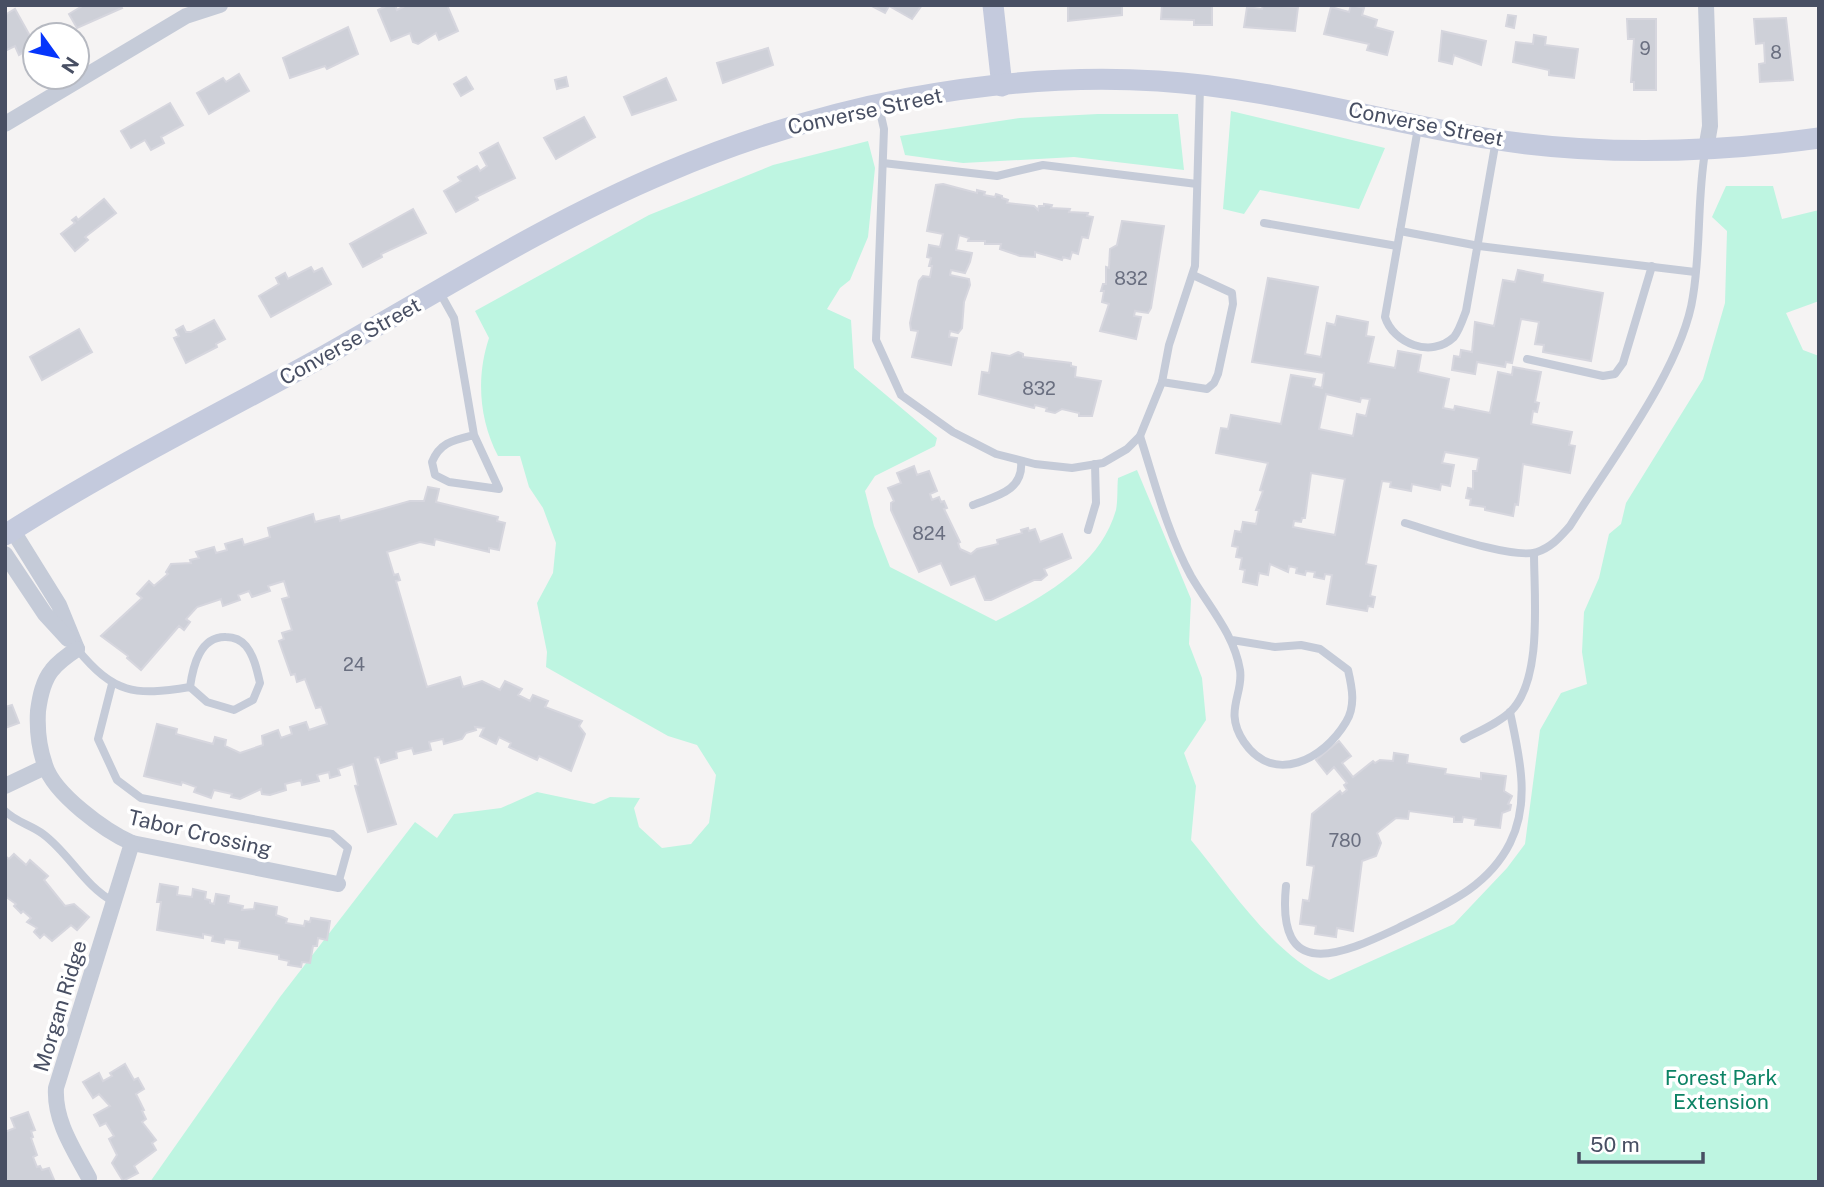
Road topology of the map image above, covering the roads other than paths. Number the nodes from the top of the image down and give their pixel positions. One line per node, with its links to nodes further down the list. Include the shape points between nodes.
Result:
1 (220, 5): 4 (street)
2 (993, 5): 6 (main road)
3 (1706, 5): 12 (street, via 1710,126)
4 (183, 11): 8 (street)
5 (1200, 85): 6 (main road, Converse Street, via 1109,80); 9 (main road, Converse Street, via 1289,96); 14 (lane)
6 (1002, 86): 7 (main road, Converse Street)
7 (878, 104): 13 (lane, via 884,129); 22 (main road, Converse Street, via 785,128 664,173)
8 (5, 124)
9 (1419, 125): 11 (main road, Converse Street); 16 (lane)
10 (1819, 138): 12 (main road, Converse Street)
11 (1496, 139): 12 (main road, Converse Street, via 1604,150); 18 (lane)
12 (1706, 149): 20 (lane)
13 (883, 163): 14 (lane, via 997,176 1042,165); 27 (lane, via 876,340 901,395 953,432 996,454)
14 (1197, 184): 21 (lane, via 1198,244)
15 (1264, 223): 17 (lane)
16 (1400, 232): 17 (lane); 18 (lane)
17 (1397, 246): 18 (lane, via 1385,317 1388,328 1400,339 1420,347 1439,346 1455,336 1466,311)
18 (1479, 246): 19 (lane)
19 (1652, 266): 20 (lane); 23 (lane, via 1623,363 1615,374 1603,376)
20 (1695, 272): 33 (lane, via 1693,298 1676,355 1570,526 1553,545)
21 (1193, 275): 24 (lane, via 1169,345); 24 (lane, via 1232,293 1221,362 1207,389)
22 (439, 291): 25 (lane, via 454,318); 32 (main road, Converse Street)
23 (1527, 359)
24 (1162, 382): 26 (lane)
25 (474, 435): 25 (lane, via 448,442 437,451 432,462 435,475 449,482 499,489)
26 (1140, 436): 28 (lane, via 1127,449); 35 (lane, via 1168,525 1191,576)
27 (1021, 460): 28 (lane, via 1072,468); 29 (lane, via 1019,481 1009,491)
28 (1095, 464): 31 (lane, via 1096,503)
29 (973, 505)
30 (1405, 523): 33 (lane, via 1473,543)
31 (1088, 530)
32 (9, 533): 36 (street, via 59,606)
33 (1534, 553): 39 (lane, via 1531,665 1523,694)
34 (5, 554): 36 (street, via 45,614)
35 (1232, 640): 35 (lane, via 1241,673 1233,708 1242,740 1259,759 1288,766 1309,760 1348,721 1353,694 1348,670 1320,649)
36 (77, 649): 37 (lane); 41 (street, via 51,670 41,693 38,726)
37 (112, 684): 38 (lane, via 142,692); 45 (lane, via 98,739 117,780 141,798 332,834 348,848)
38 (190, 687): 38 (lane, via 201,650 215,638 224,637 245,645 260,683 253,700 234,710 207,702)
39 (1510, 712): 40 (lane); 46 (lane, via 1521,767 1521,810 1510,842 1487,876 1461,897 1358,947 1318,956 1303,948 1284,923)
40 (1464, 739)
41 (45, 767): 42 (street); 44 (street, Tabor Crossing, via 89,817)
42 (5, 786)
43 (5, 811): 47 (lane, via 42,833 99,893)
44 (132, 843): 45 (street, Tabor Crossing); 47 (street, Morgan Ridge)
45 (338, 884)
46 (1286, 886)
47 (114, 902): 48 (street, Morgan Ridge, via 56,1088 67,1139)
48 (88, 1180)

